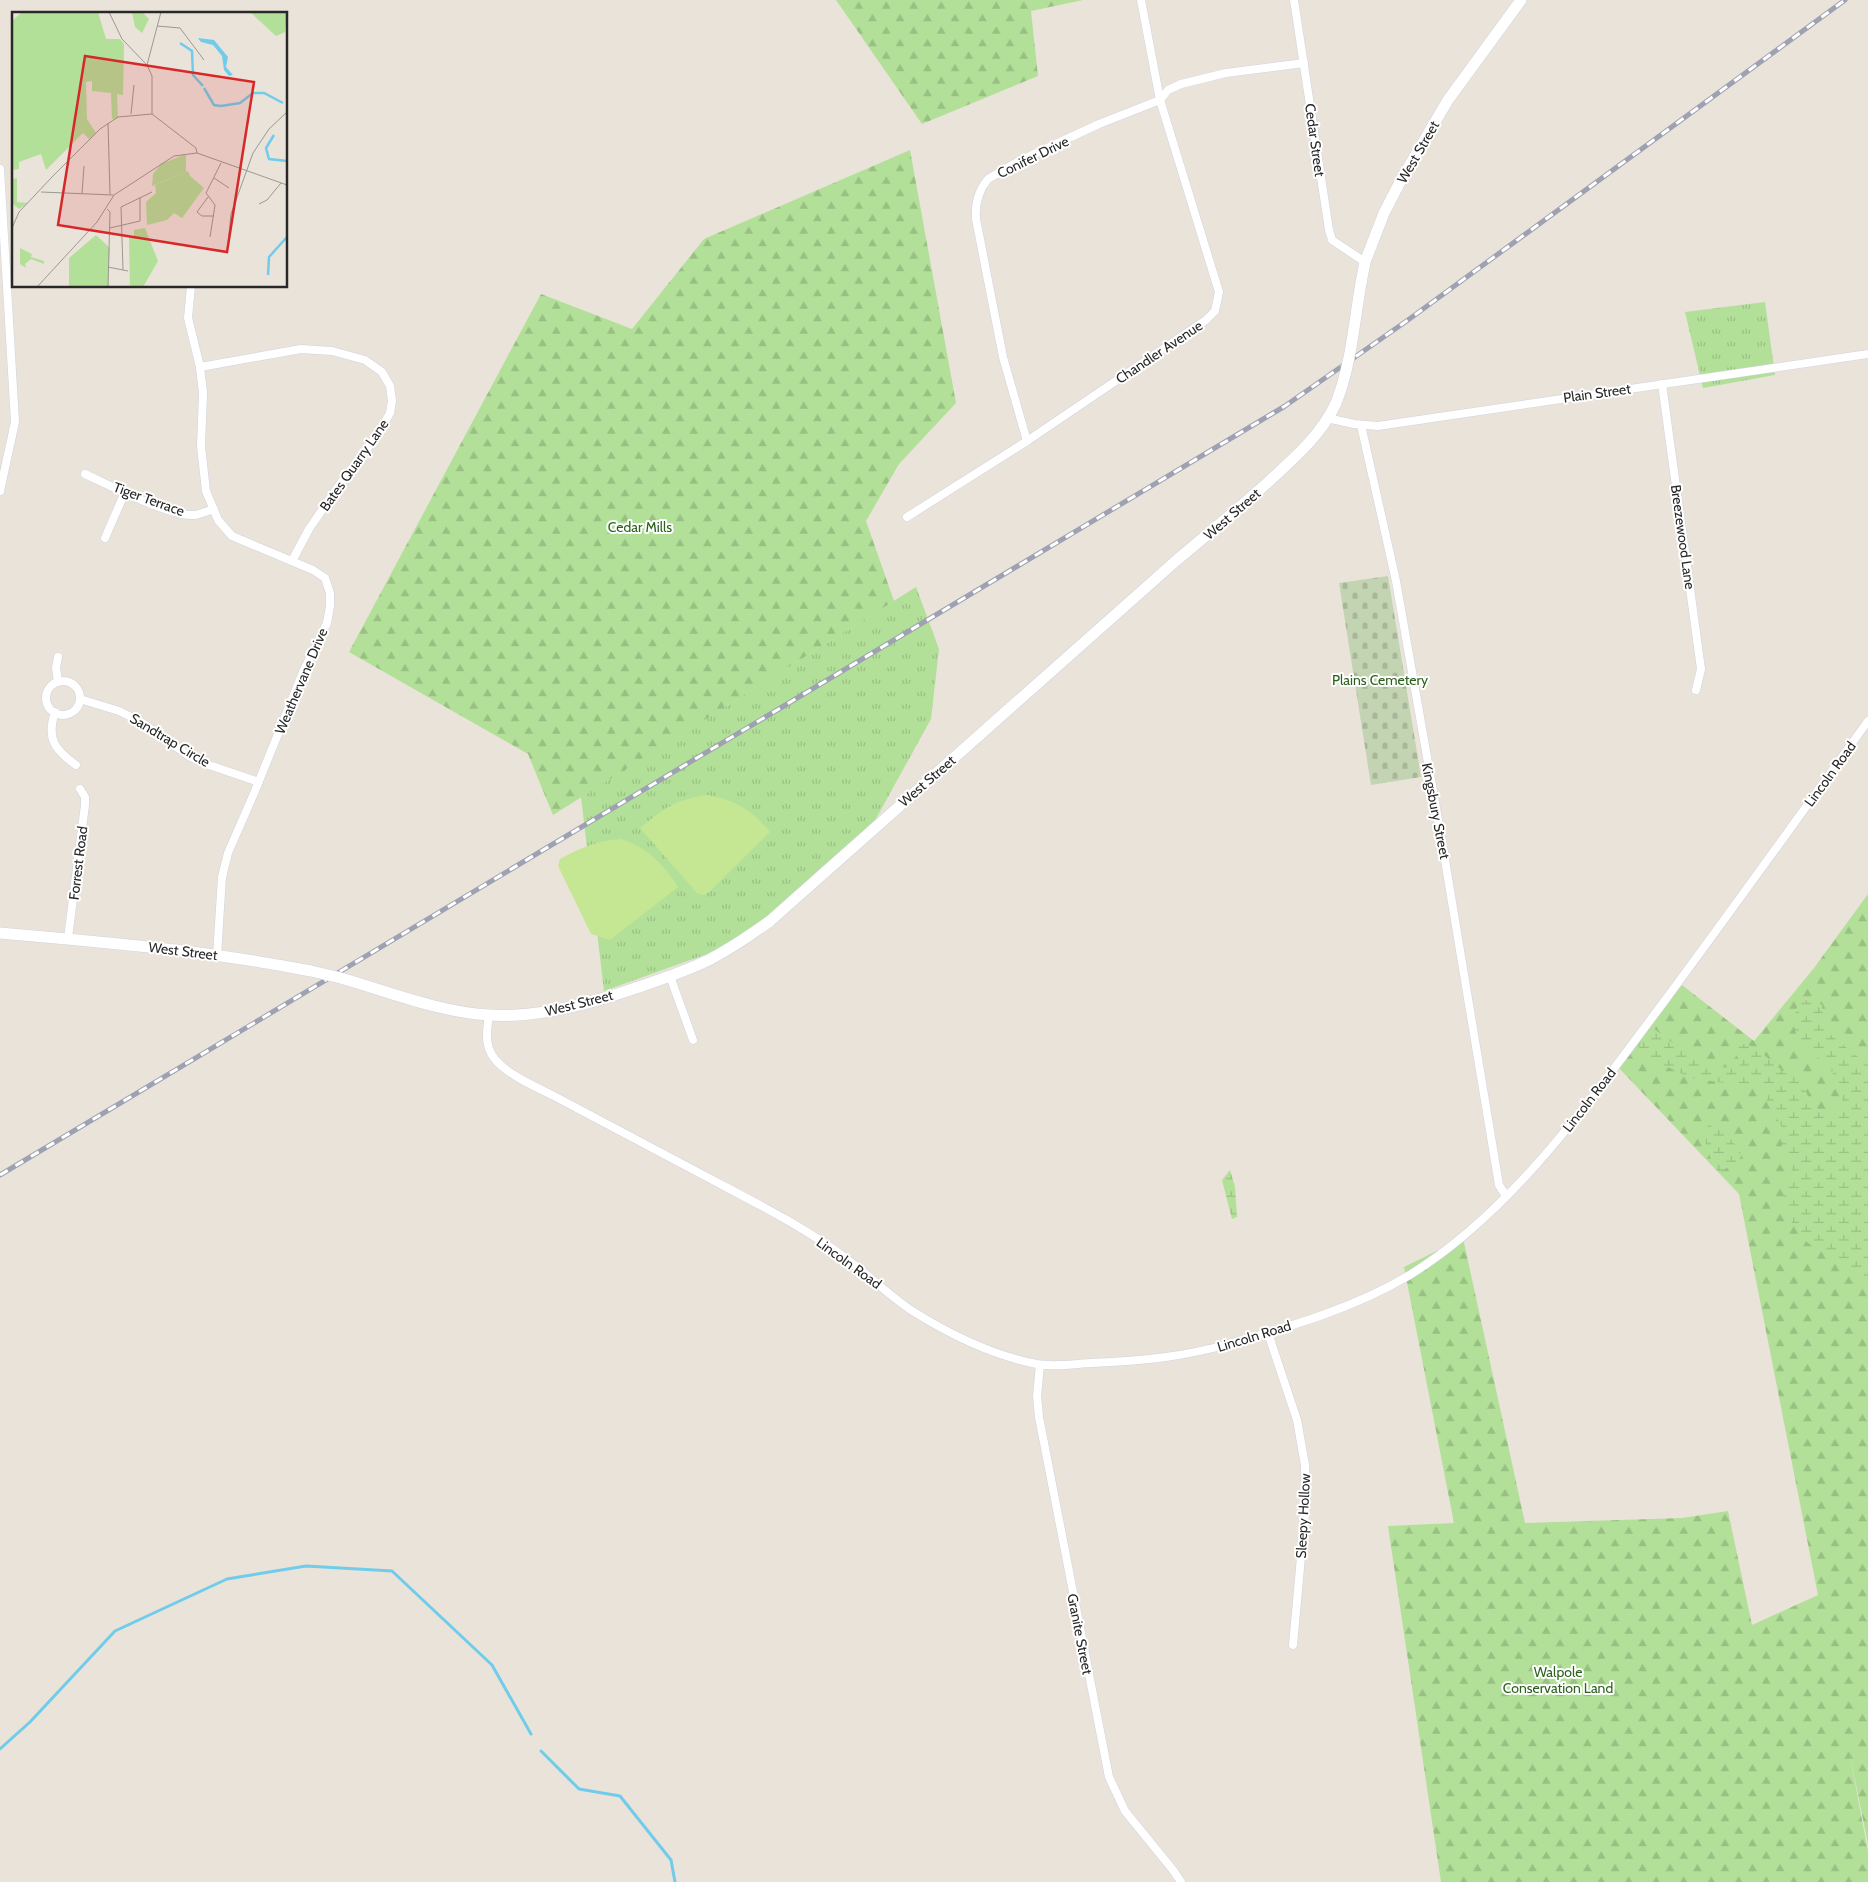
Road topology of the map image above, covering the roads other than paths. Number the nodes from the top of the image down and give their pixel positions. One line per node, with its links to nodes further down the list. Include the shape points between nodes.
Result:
1 (1140, 0): 5 (street, Chandler Avenue)
2 (1294, 0): 4 (street, Cedar Street)
3 (1521, 0): 7 (main road, West Street, via 1448,100 1384,213)
4 (1304, 63): 5 (street, Conifer Drive, via 1226,73 1181,84 1168,90); 7 (street, Cedar Street, via 1332,240)
5 (1160, 100): 14 (street, Chandler Avenue, via 1219,292 1215,311); 14 (street, Conifer Drive, via 1019,161 988,179 980,191 976,220 1003,357)
6 (0, 169): 16 (street, via 15,422)
7 (1365, 262): 12 (main road, West Street, bridge, via 1341,392)
8 (191, 288): 10 (street, Weathervane Drive, via 188,318)
9 (1868, 354): 11 (street, Plain Street)
10 (200, 367): 18 (street, Weathervane Drive, via 204,393 201,446 206,491); 21 (street, Bates Quarry Lane, via 301,349 332,351 365,360 382,372 390,386 390,413 383,426 309,529)
11 (1662, 384): 13 (street, Plain Street, via 1378,426); 24 (street, Breezewood Lane, via 1701,670)
12 (1327, 418): 13 (street, Plain Street); 34 (main road, West Street, via 1293,460 770,921 715,956)
13 (1361, 425): 37 (street, Kingsbury Street, via 1396,581 1499,1185)
14 (1027, 441): 19 (street, Chandler Avenue)
15 (85, 474): 17 (street, Tiger Terrace)
16 (0, 491)
17 (125, 492): 18 (street, Tiger Terrace, via 179,514 196,515); 20 (street)
18 (214, 508): 21 (street, Weathervane Drive, via 218,520 232,536)
19 (907, 517)
20 (105, 538)
21 (292, 561): 29 (street, Weathervane Drive, via 325,578 330,606 327,623 303,672)
22 (58, 657): 23 (street)
23 (58, 682): 25 (street, via 74,684); 26 (street, via 50,688 47,698)
24 (1696, 690)
25 (80, 699): 26 (street, via 71,712); 29 (street, Sandtrap Circle, via 126,714 189,756)
26 (55, 712): 28 (street, via 51,723 54,742 58,750)
27 (1868, 721): 37 (street, Lincoln Road, via 1723,924 1578,1118)
28 (76, 765)
29 (259, 782): 33 (street, Weathervane Drive, via 228,853 222,877)
30 (80, 789): 32 (street, Forrest Road, via 85,805)
31 (0, 933): 32 (main road, West Street)
32 (68, 938): 33 (main road, West Street)
33 (217, 955): 35 (main road, West Street, bridge, via 312,971 428,1004)
34 (670, 976): 35 (main road, West Street, via 604,998 544,1012); 36 (street)
35 (489, 1015): 39 (street, Lincoln Road, via 488,1048 509,1071 800,1228 844,1256 912,1310 985,1348)
36 (693, 1040)
37 (1506, 1196): 38 (street, Lincoln Road, via 1448,1248 1382,1291)
38 (1268, 1333): 39 (street, Lincoln Road, via 1166,1358); 40 (street, Sleepy Hollow, via 1297,1420 1305,1465 1306,1502)
39 (1040, 1365): 41 (street, Granite Street, via 1039,1417 1109,1777 1125,1812 1174,1870)
40 (1293, 1645)
41 (1180, 1882)

